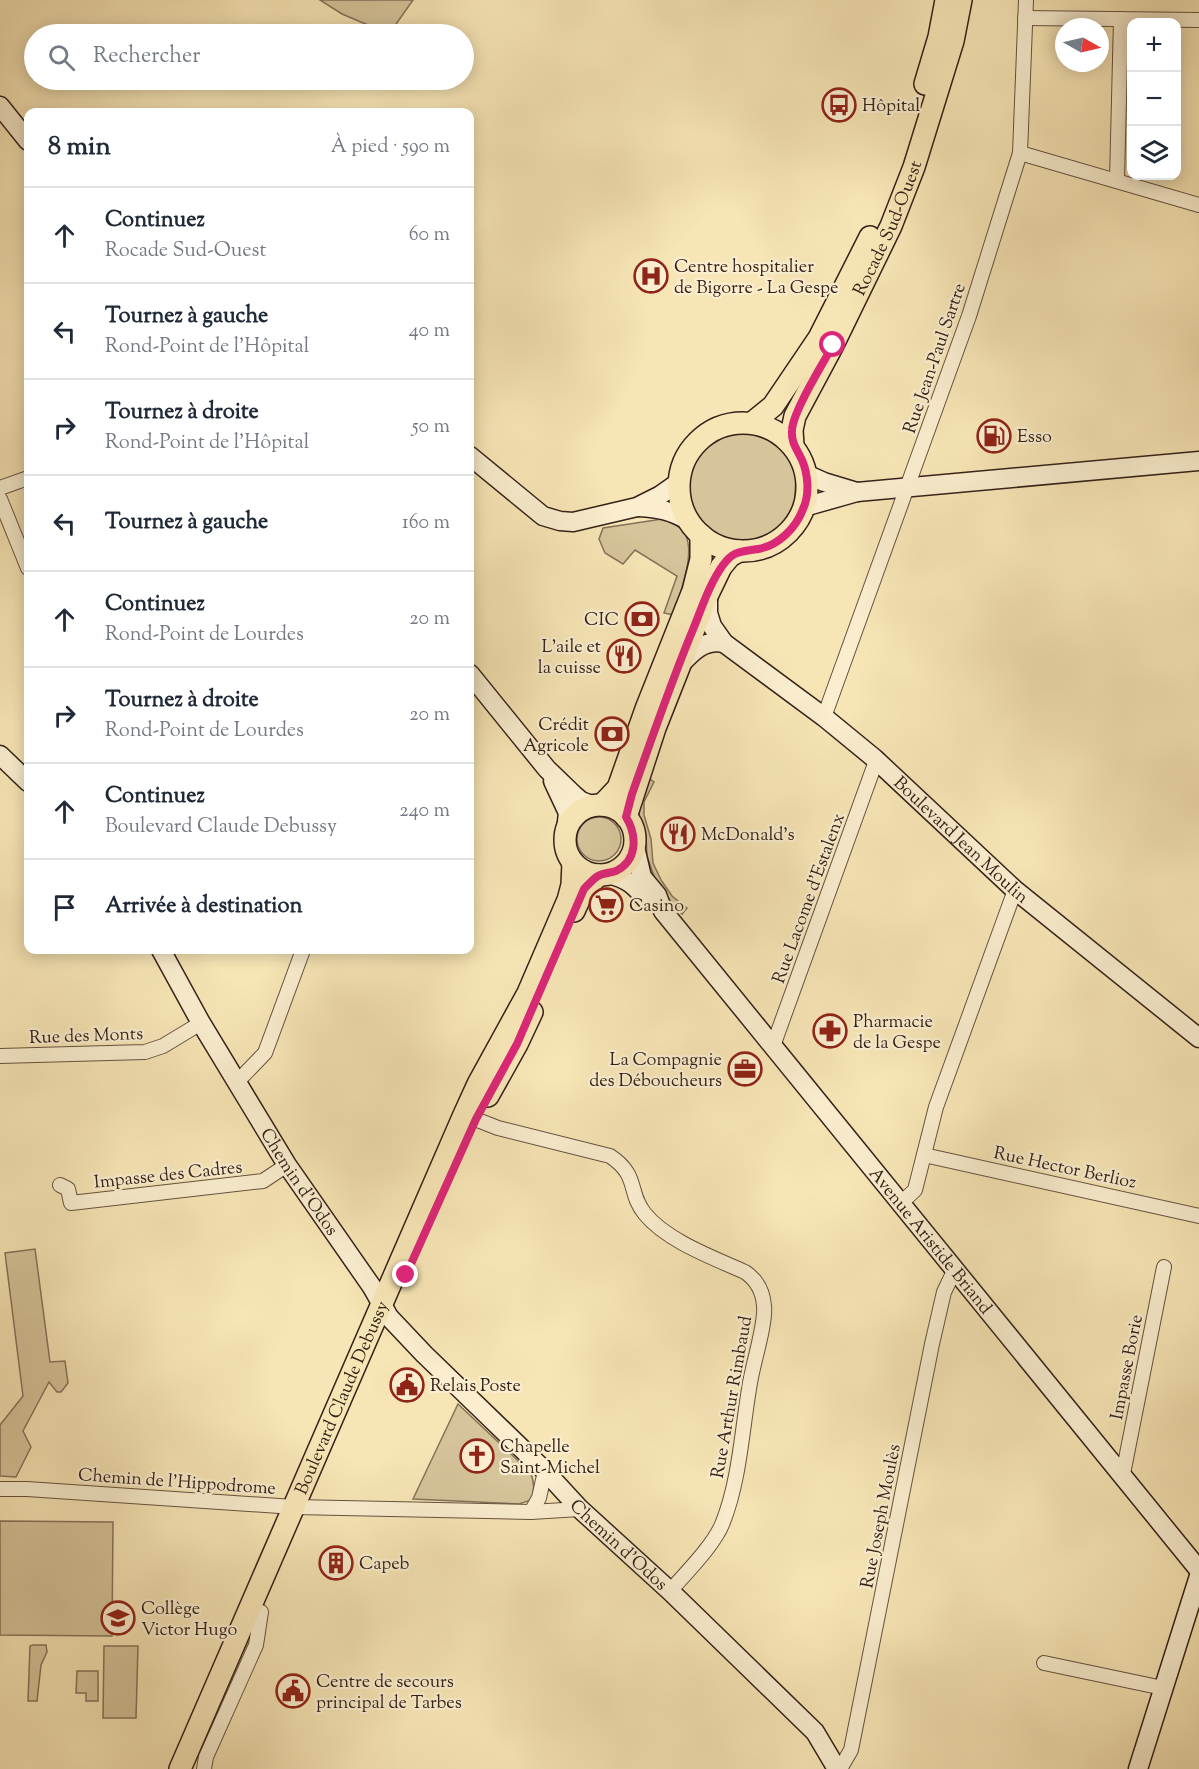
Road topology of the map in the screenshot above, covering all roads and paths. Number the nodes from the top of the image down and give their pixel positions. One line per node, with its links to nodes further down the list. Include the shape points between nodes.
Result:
1 (946, 0): 12 (main road, Rocade Sud-Ouest, via 919,105 876,224 819,338 772,406)
2 (961, 0): 13 (main road, Rocade Sud-Ouest, via 953,41 914,168 891,226 795,416)
3 (1026, 0): 4 (street, Rue Jean-Paul Sartre)
4 (1025, 18): 5 (street); 9 (street, Rue Jean-Paul Sartre)
5 (1121, 19): 6 (street); 10 (street)
6 (1199, 20)
7 (0, 106): 8 (street)
8 (24, 136)
9 (1020, 153): 10 (street); 20 (street, Rue Jean-Paul Sartre, via 969,316)
10 (1117, 180): 11 (street)
11 (1199, 205)
12 (752, 423): 13 (main road, via 767,427); 18 (main road, via 719,427 705,436 693,447)
13 (793, 446): 16 (main road)
14 (474, 459): 23 (street, via 543,516 560,521 573,522)
15 (1199, 461): 20 (street)
16 (806, 474): 21 (street); 24 (main road)
17 (24, 479): 19 (street)
18 (679, 482): 23 (street); 25 (main road, via 681,502)
19 (0, 488)
20 (908, 488): 21 (street); 32 (street, Rue Jean-Paul Sartre)
21 (857, 492): 24 (street)
22 (0, 499): 27 (street)
23 (637, 507): 25 (street, via 677,513)
24 (804, 507): 26 (main road, via 794,526 779,540 760,549)
25 (695, 528): 26 (main road, via 713,543); 37 (main road, via 701,559 693,591 618,788)
26 (739, 551): 28 (main road, via 721,567)
27 (24, 558)
28 (708, 594): 29 (street, Boulevard Jean Moulin, via 712,626); 30 (main road)
29 (724, 643): 30 (street, via 704,644); 32 (street, Boulevard Jean Moulin)
30 (679, 666): 38 (main road)
31 (474, 679): 35 (street)
32 (824, 717): 34 (street, Boulevard Jean Moulin)
33 (0, 755): 36 (street)
34 (876, 761): 43 (street, Boulevard Jean Moulin); 49 (street, Rue Lacome d'Estalenx)
35 (547, 769): 37 (street, via 581,801); 39 (street, via 568,813)
36 (24, 778)
37 (598, 805): 38 (main road); 39 (main road, via 578,813)
38 (626, 817): 40 (main road, via 632,826)
39 (566, 830): 41 (main road, via 567,852)
40 (634, 843): 42 (main road, via 624,866); 44 (street, Avenue Aristide Briand, via 642,877 657,895)
41 (573, 862): 42 (main road, via 580,869); 60 (main road, Boulevard Claude Debussy, via 568,900 528,993 478,1084)
42 (603, 874): 44 (street, Avenue Aristide Briand, via 632,883); 52 (main road, Boulevard Claude Debussy, via 584,889 517,1044)
43 (1015, 890): 48 (street, Boulevard Jean Moulin); 53 (street, via 936,1107)
44 (663, 911): 49 (street, Avenue Aristide Briand)
45 (166, 954): 47 (street, Chemin d'Odos)
46 (302, 954): 51 (street, via 265,1053)
47 (201, 1023): 50 (street, Rue des Monts, via 164,1046 145,1052); 51 (street, Chemin d'Odos)
48 (1199, 1038)
49 (773, 1046): 56 (street, Avenue Aristide Briand)
50 (0, 1056)
51 (237, 1082): 54 (street, Chemin d'Odos)
52 (476, 1119): 60 (main road, Boulevard Claude Debussy); 69 (street, Rue Arthur Rimbaud, via 610,1156 627,1172 639,1206 655,1224 671,1236 745,1272 759,1285 765,1310 726,1514 705,1550)
53 (924, 1155): 56 (street, via 915,1190); 57 (street, Rue Hector Berlioz)
54 (287, 1165): 55 (street, Impasse des Cadres, via 263,1181 71,1203 68,1189); 60 (street, Chemin d'Odos)
55 (60, 1185)
56 (901, 1203): 59 (street, Avenue Aristide Briand)
57 (1199, 1216)
58 (1164, 1267): 62 (street, Impasse Borie)
59 (955, 1269): 62 (street, Avenue Aristide Briand); 76 (street, Rue Joseph Moulès, via 944,1292 932,1344 851,1750)
60 (385, 1311): 61 (street, Chemin d'Odos); 64 (main road, Boulevard Claude Debussy)
61 (545, 1471): 65 (street, Chemin d'Odos); 66 (street, via 539,1498)
62 (1123, 1474): 67 (street, Avenue Aristide Briand)
63 (0, 1489): 64 (street, Chemin de l'Hippodrome)
64 (301, 1507): 66 (street, Chemin de l'Hippodrome); 70 (main road, Boulevard Claude Debussy); 73 (main road, Boulevard Claude Debussy)
65 (580, 1509): 66 (street, Chemin de l'Hippodrome); 69 (street, Chemin d'Odos)
66 (531, 1512)
67 (1199, 1570)
68 (1199, 1576): 72 (street)
69 (670, 1591): 76 (street, Chemin d'Odos, via 814,1732)
70 (261, 1612): 74 (main road, Boulevard Claude Debussy); 75 (street, via 256,1645)
71 (1044, 1663): 72 (street)
72 (1163, 1688): 77 (street)
73 (180, 1769)
74 (192, 1769)
75 (204, 1769)
76 (838, 1769)
77 (1138, 1769)

